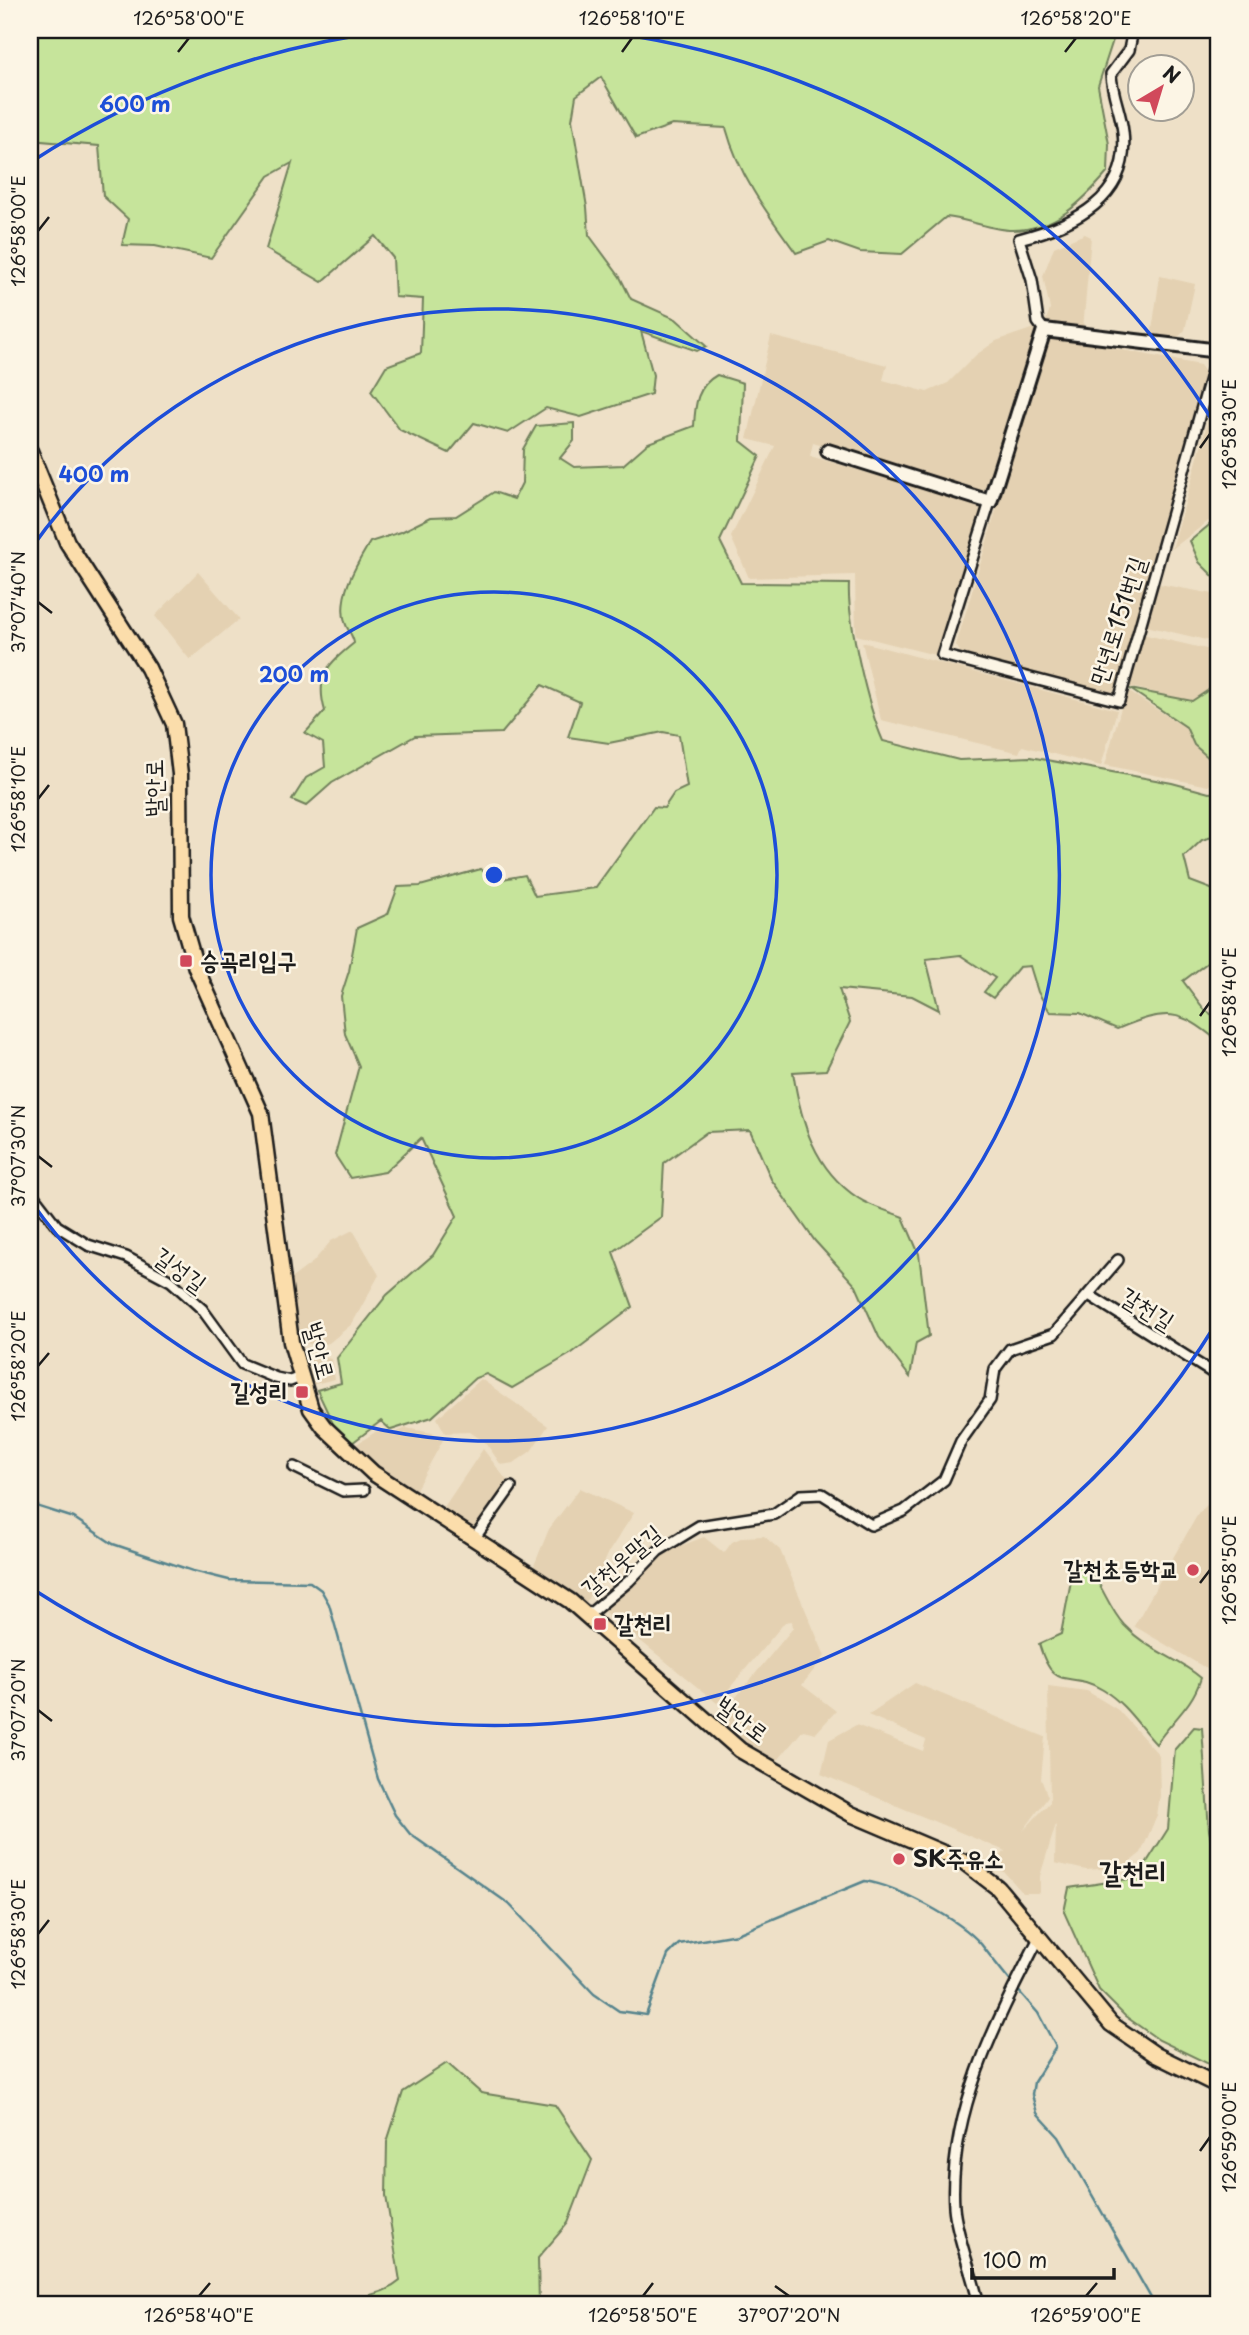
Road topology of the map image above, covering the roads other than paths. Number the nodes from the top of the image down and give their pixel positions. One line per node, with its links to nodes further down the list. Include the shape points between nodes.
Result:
1 (1133, 30): 2 (street, via 1129,50 1111,74 1125,161 1099,203 1083,215 1059,229 1019,239 1032,280 1038,322)
2 (1044, 330): 3 (street, 만년로151번길); 6 (street, 만년로151번길)
3 (1219, 351): 6 (street, 만년로151번길, via 1119,701 943,655)
4 (30, 451): 10 (main road, 발안로, via 62,531 148,668 174,724 180,774 181,916 196,968 261,1113 285,1306)
5 (828, 452): 6 (street)
6 (990, 502)
7 (30, 1191): 10 (street, 길성길, via 57,1226 88,1245 126,1257 171,1281 202,1309 242,1364 290,1381)
8 (1118, 1260): 9 (street, 갈천웃말길)
9 (1089, 1295): 11 (street, 갈천길); 16 (street, 갈천웃말길, via 1054,1334 1010,1349 995,1369 990,1400 961,1441 944,1480 904,1511 871,1525 822,1494 811,1494 801,1495 774,1514 699,1526 658,1551)
10 (303, 1376): 15 (main road, 발안로, via 311,1409 373,1474)
11 (1219, 1377)
12 (294, 1467): 14 (street, via 343,1492)
13 (511, 1487): 15 (street)
14 (364, 1490)
15 (474, 1539): 16 (main road, 발안로)
16 (587, 1616): 17 (main road, 발안로, via 740,1750 851,1814 964,1862 998,1888)
17 (1040, 1936): 18 (main road, 발안로, via 1111,2024 1156,2055); 19 (street, via 992,2035 954,2150 954,2210)
18 (1219, 2087)
19 (979, 2305)

